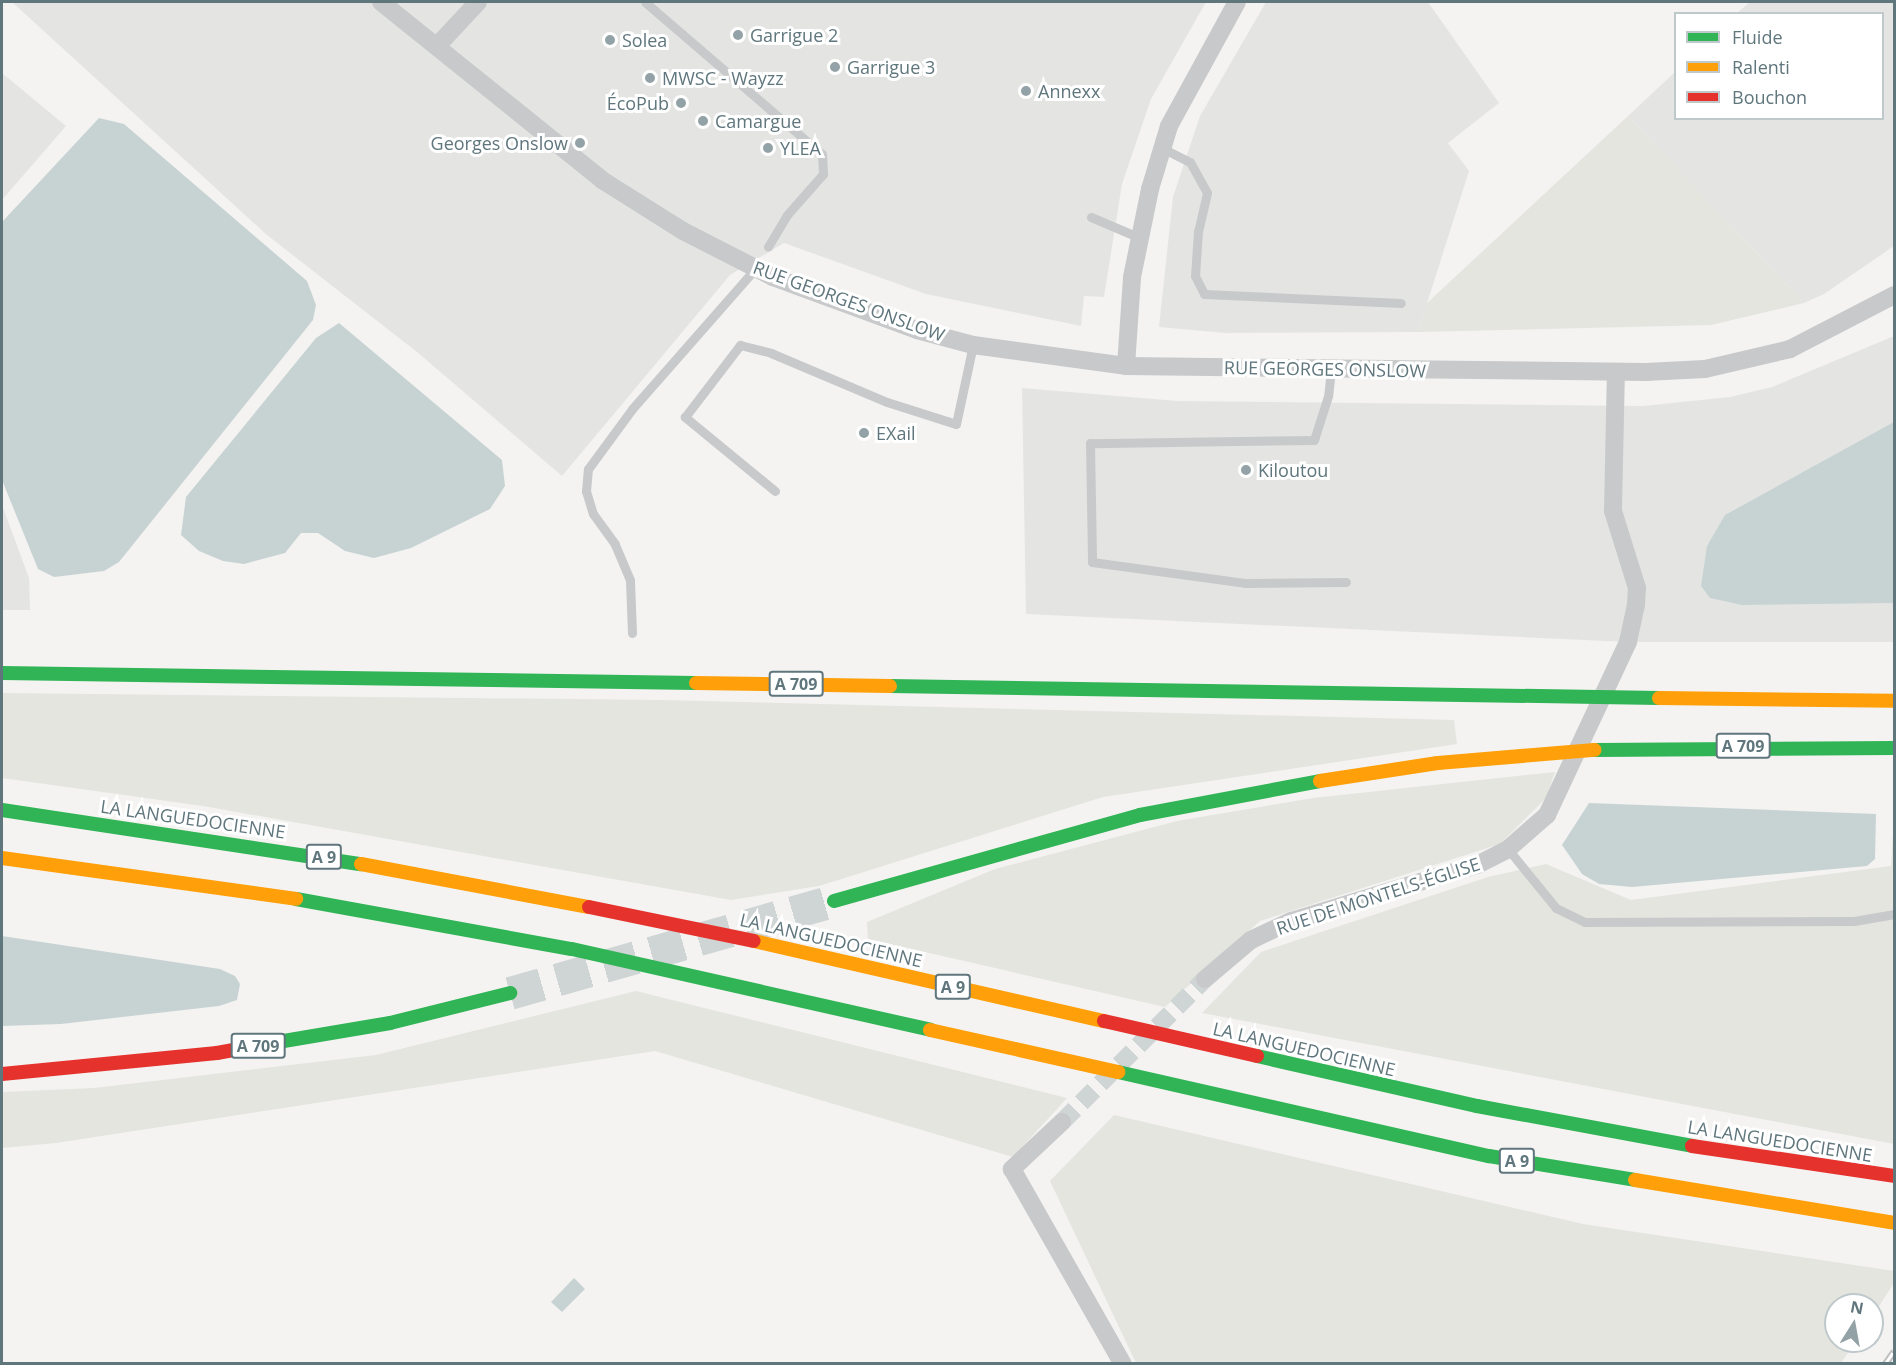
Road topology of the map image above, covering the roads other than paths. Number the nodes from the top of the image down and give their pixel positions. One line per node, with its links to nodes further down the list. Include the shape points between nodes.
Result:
1 (381, 2): 5 (street, RUE GEORGES ONSLOW)
2 (478, 2): 5 (street)
3 (645, 2): 9 (lane, via 822,154 823,174 787,216)
4 (1237, 2): 6 (street, via 1206,54)
5 (437, 46): 10 (street, RUE GEORGES ONSLOW, via 602,180 683,231)
6 (1162, 148): 8 (street); 12 (lane, via 1190,162 1207,193 1198,231 1195,276 1204,294)
7 (1091, 217): 8 (lane)
8 (1138, 237): 14 (street)
9 (768, 247)
10 (756, 268): 13 (street, RUE GEORGES ONSLOW, via 917,330); 19 (lane, via 632,410 588,469 586,491 593,514 615,544 630,580)
11 (1894, 295): 16 (street, via 1790,349 1705,369)
12 (1401, 303)
13 (973, 345): 14 (street, RUE GEORGES ONSLOW); 17 (lane, via 956,424 887,402 771,353 740,345 685,417)
14 (1126, 366): 15 (street, RUE GEORGES ONSLOW)
15 (1331, 369): 16 (street, RUE GEORGES ONSLOW); 18 (lane, via 1328,396 1314,440 1090,443 1092,562 1245,583)
16 (1616, 372): 24 (street, RUE DE MONTELS-ÉGLISE, via 1613,511 1637,588 1628,642 1547,815)
17 (775, 491)
18 (1346, 582)
19 (632, 633)
20 (2, 673): 21 (highway, A 709)
21 (1894, 701)
22 (1894, 748): 26 (highway, A 709, via 1592,750 1438,763 1218,798 1058,836)
23 (2, 810): 32 (highway, LA LANGUEDOCIENNE / A 9, via 274,849 519,892 1477,1106 1726,1152)
24 (1508, 849): 27 (lane, via 1556,908 1585,922 1854,921); 28 (street, RUE DE MONTELS-ÉGLISE, via 1477,865 1291,921 1251,940)
25 (2, 858): 33 (highway, A 9, via 318,902 561,947 1489,1156)
26 (834, 901)
27 (1894, 914)
28 (1205, 979)
29 (510, 993): 30 (highway, A 709, via 390,1023 238,1050)
30 (2, 1074)
31 (1062, 1122): 34 (street, via 1012,1169)
32 (1894, 1176)
33 (1894, 1223)
34 (1123, 1364)

